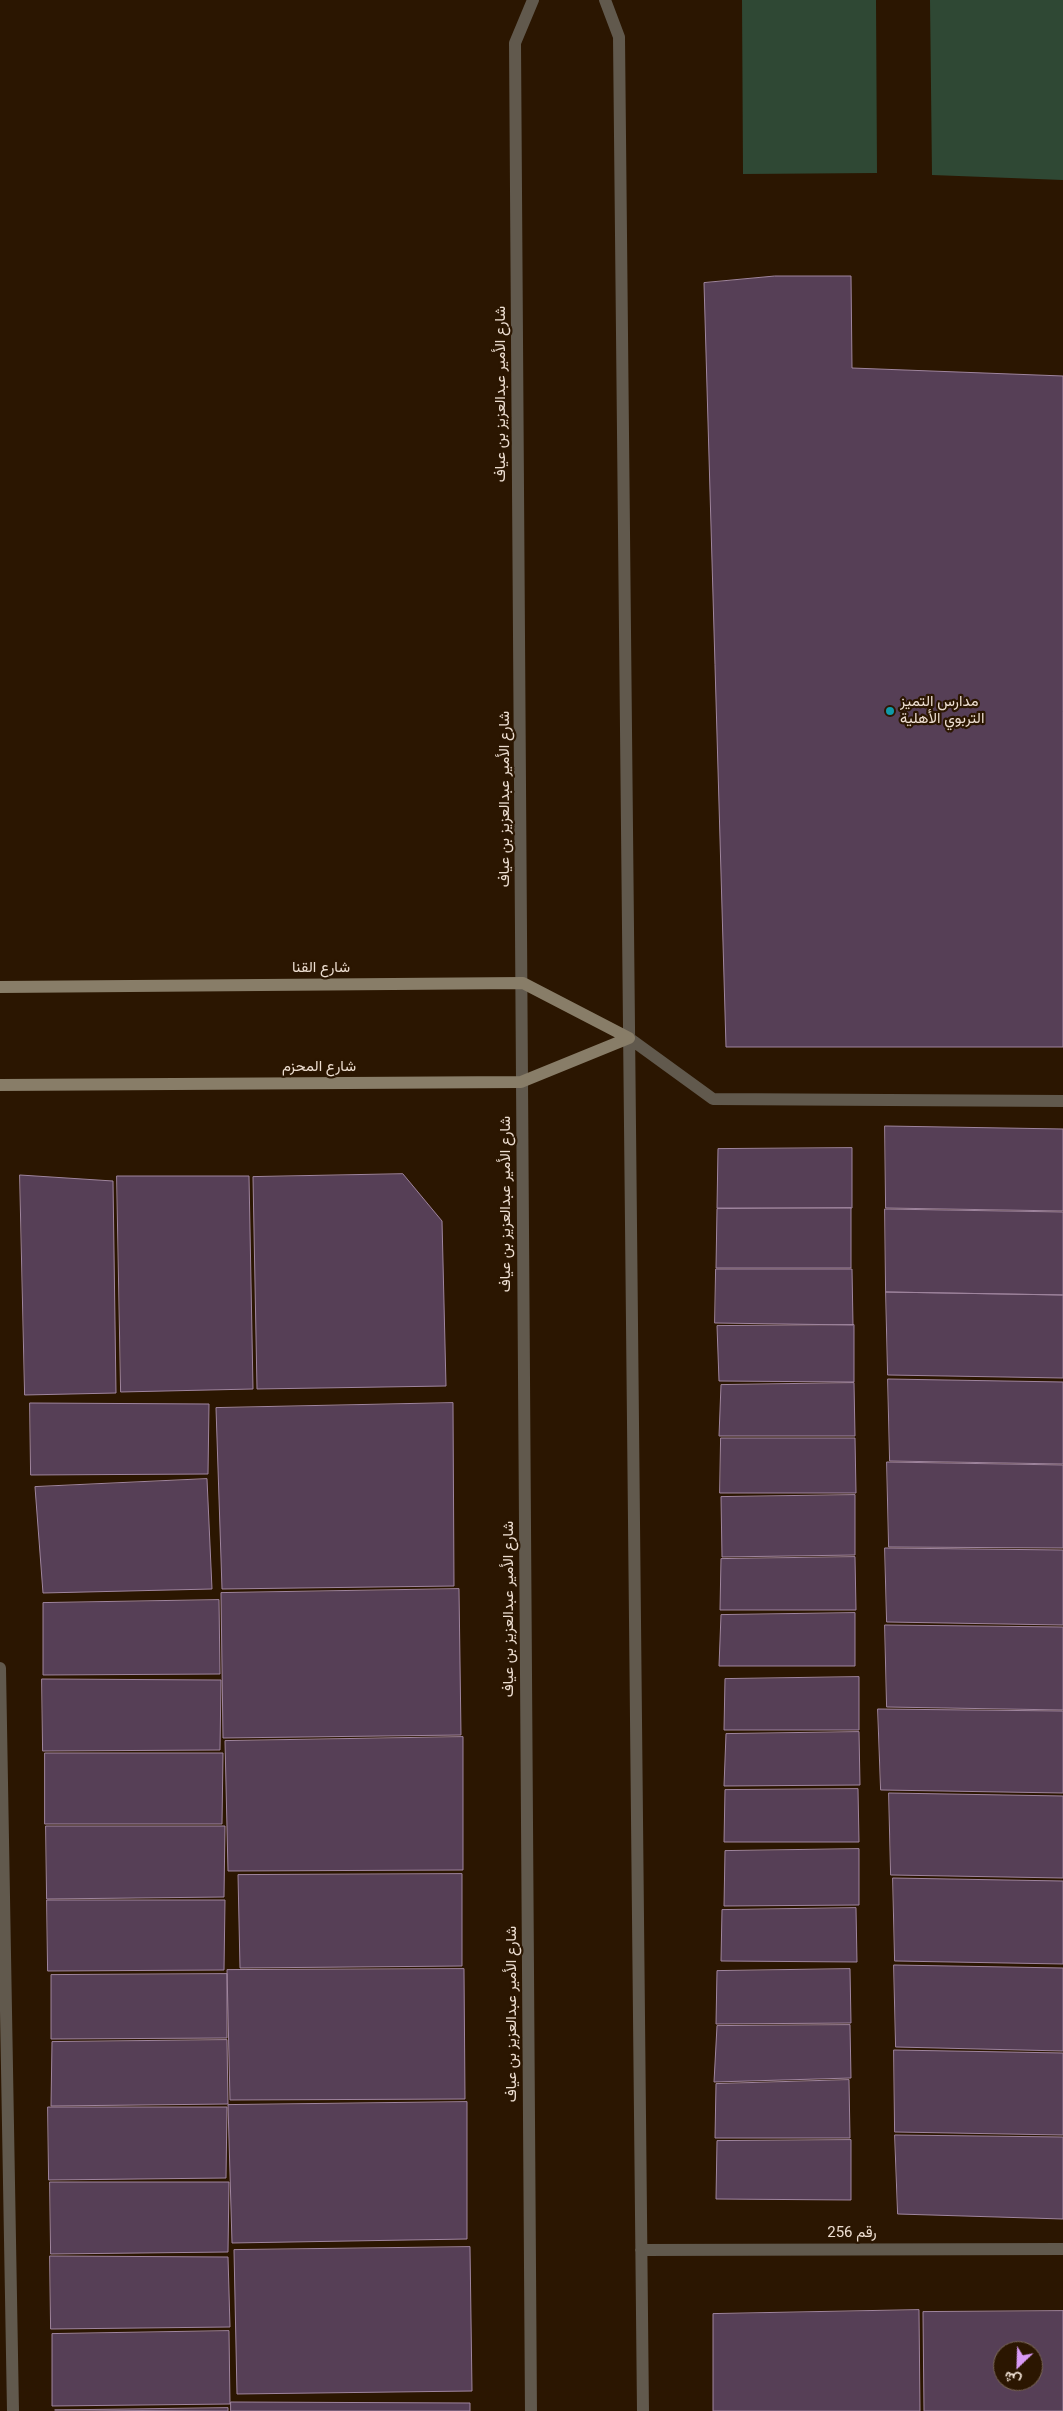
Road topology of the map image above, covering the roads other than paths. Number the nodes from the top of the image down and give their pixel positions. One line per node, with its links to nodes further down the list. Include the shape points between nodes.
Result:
1 (533, 0): 3 (street, شارع الأمير عبدالعزيز بن عياف, via 514,43)
2 (605, 0): 5 (street, via 619,37)
3 (523, 983): 4 (street, شارع القنا); 5 (street, شارع القنا); 6 (street, شارع الأمير عبدالعزيز بن عياف)
4 (0, 987)
5 (629, 1038): 6 (street, شارع المحزم); 8 (street, via 713,1099); 12 (street)
6 (521, 1082): 7 (street, شارع المحزم); 14 (street, شارع الأمير عبدالعزيز بن عياف)
7 (0, 1085)
8 (1063, 1101)
9 (0, 1668): 10 (street)
10 (3, 2115): 13 (street)
11 (1063, 2248): 12 (street, رقم 256)
12 (641, 2250): 15 (street)
13 (13, 2411)
14 (531, 2411)
15 (642, 2411)

